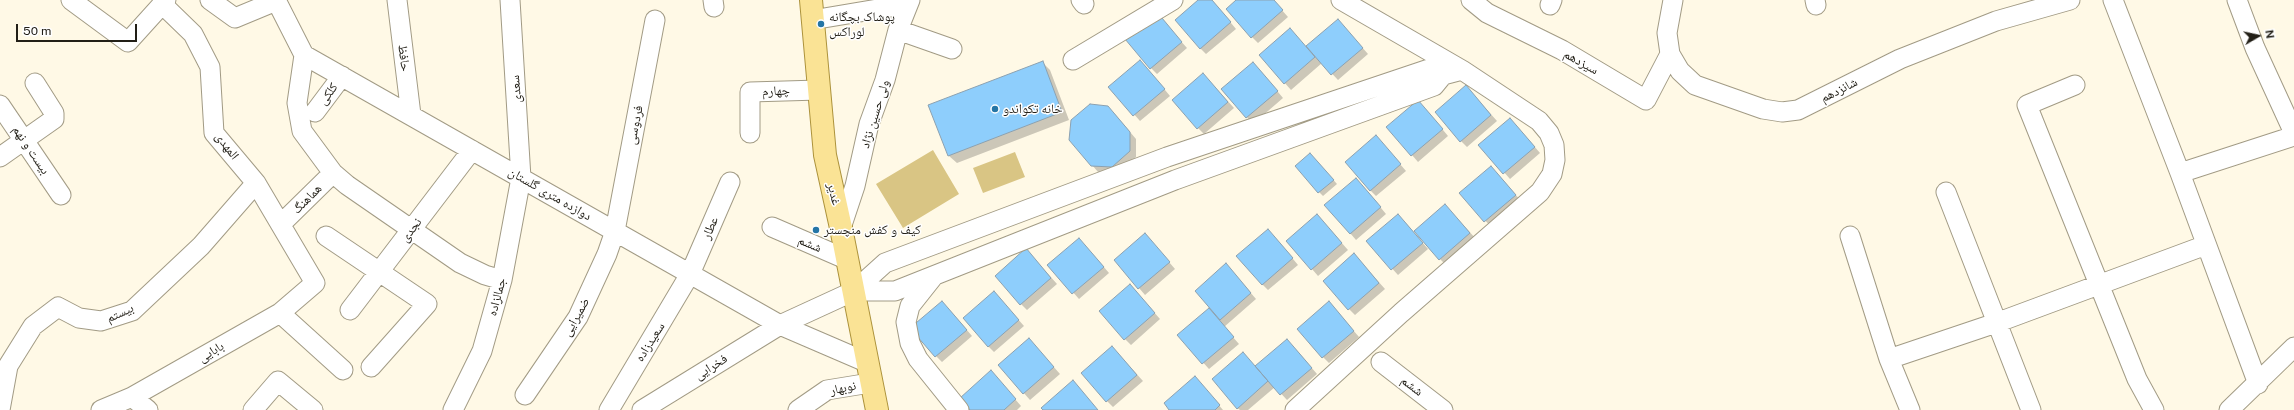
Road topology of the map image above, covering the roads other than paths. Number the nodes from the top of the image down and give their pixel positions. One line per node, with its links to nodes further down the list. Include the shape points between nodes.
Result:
1 (71, 0): 13 (street, via 128,42)
2 (210, 0): 12 (street, via 235,18)
3 (397, 0): 30 (street, حافظ)
4 (510, 0): 40 (street, سعدی)
5 (1173, 0): 21 (street)
6 (1341, 0): 22 (street)
7 (1471, 0): 19 (street, سیزدهم, via 1487,13 1562,50 1646,100)
8 (1673, 0): 19 (street, شانزدهم, via 1667,33)
9 (2068, 0): 19 (street, شانزدهم, via 1996,21 1900,59 1798,110 1782,112 1763,109 1695,85 1680,71)
10 (2113, 0): 39 (street)
11 (2237, 0): 32 (street, via 2255,48)
12 (276, 1): 20 (street)
13 (164, 2): 43 (street, المهدی, via 193,34 210,67 214,133)
14 (909, 2): 15 (street); 17 (street, ولی حسین نژاد)
15 (811, 10): 27 (main road, غدیر)
16 (655, 20): 50 (street, فردوسی)
17 (898, 30): 18 (street); 48 (street, ولی حسین نژاد)
18 (952, 49)
19 (1670, 54)
20 (304, 55): 24 (street, دوازده متری گلستان); 38 (street, via 297,103 302,131)
21 (1073, 60)
22 (1462, 70): 23 (street); 87 (street, via 1539,121 1549,133 1554,145 1555,160 1552,174 1540,192 1401,313)
23 (1443, 75): 37 (street, via 1429,69); 41 (street, via 1434,86)
24 (342, 76): 29 (street, کلکی); 30 (street, دوازده متری گلستان)
25 (35, 83): 34 (street, via 54,113 54,119)
26 (2075, 85): 60 (street, via 2027,104)
27 (819, 90): 31 (street, چهارم, via 750,92); 48 (main road, غدیر, via 825,155)
28 (0, 105): 34 (street, بیست و نهم)
29 (315, 112)
30 (411, 115): 35 (street, دوازده متری گلستان)
31 (750, 133)
32 (2294, 133)
33 (2294, 136): 39 (street)
34 (25, 141): 36 (street); 45 (street, بیست و نهم)
35 (472, 150): 40 (street, دوازده متری گلستان); 49 (street, نجدی)
36 (0, 156)
37 (1168, 157): 41 (street); 61 (street, via 885,263)
38 (333, 173): 46 (street, هماهنگ); 49 (street)
39 (2180, 173): 53 (street)
40 (521, 178): 50 (street, دوازده متری گلستان); 58 (street, جمالزاده)
41 (1175, 180): 57 (street)
42 (730, 182): 56 (street, عطار)
43 (256, 184): 46 (street, المهدی); 76 (street, بیستم, via 201,246 132,311 101,321 79,318 58,307 33,326 8,366)
44 (1946, 192): 64 (street)
45 (61, 195)
46 (281, 224): 59 (street, المهدی)
47 (772, 228): 54 (street, ششم)
48 (841, 228): 54 (main road, غدیر)
49 (412, 229): 55 (street, نجدی); 58 (street, via 460,263)
50 (615, 231): 56 (street, دوازده متری گلستان); 74 (street, ضمیرایی, via 578,317)
51 (326, 236): 55 (street)
52 (1850, 236): 67 (street)
53 (2206, 245): 60 (street); 73 (street)
54 (848, 260): 61 (main road, غدیر)
55 (378, 273): 62 (street, نجدی); 70 (street, via 427,304)
56 (690, 274): 65 (street, دوازده متری گلستان); 82 (street, سعیدزاده)
57 (935, 275): 61 (street, via 895,291); 86 (street, via 910,306 906,322 910,344 918,359)
58 (502, 280): 81 (street, جمالزاده, via 482,351)
59 (316, 283): 63 (street, بابایی)
60 (2099, 284): 64 (street); 91 (street, via 2137,379)
61 (854, 291): 65 (street); 68 (main road, غدیر)
62 (350, 310)
63 (280, 312): 71 (street); 75 (street, بابایی)
64 (1996, 323): 67 (street); 90 (street)
65 (780, 324): 68 (street, دوازده متری گلستان); 83 (street, فخرایی)
66 (2294, 347): 73 (street)
67 (1889, 359): 89 (street)
68 (866, 362): 72 (main road, غدیر)
69 (1381, 362): 88 (street, ششم)
70 (371, 367)
71 (343, 370)
72 (870, 383): 84 (street, نوبهار, via 827,390); 85 (main road, غدیر)
73 (2258, 384): 92 (street)
74 (524, 395)
75 (132, 397): 77 (street, بابایی); 78 (street)
76 (0, 410)
77 (101, 410)
78 (148, 410)
79 (253, 410): 80 (street, via 278,381)
80 (313, 410)
81 (453, 410)
82 (609, 410)
83 (642, 410)
84 (798, 410)
85 (876, 410)
86 (959, 410)
87 (1295, 410)
88 (1443, 410)
89 (1910, 410)
90 (2031, 410)
91 (2154, 410)
92 (2229, 410)

